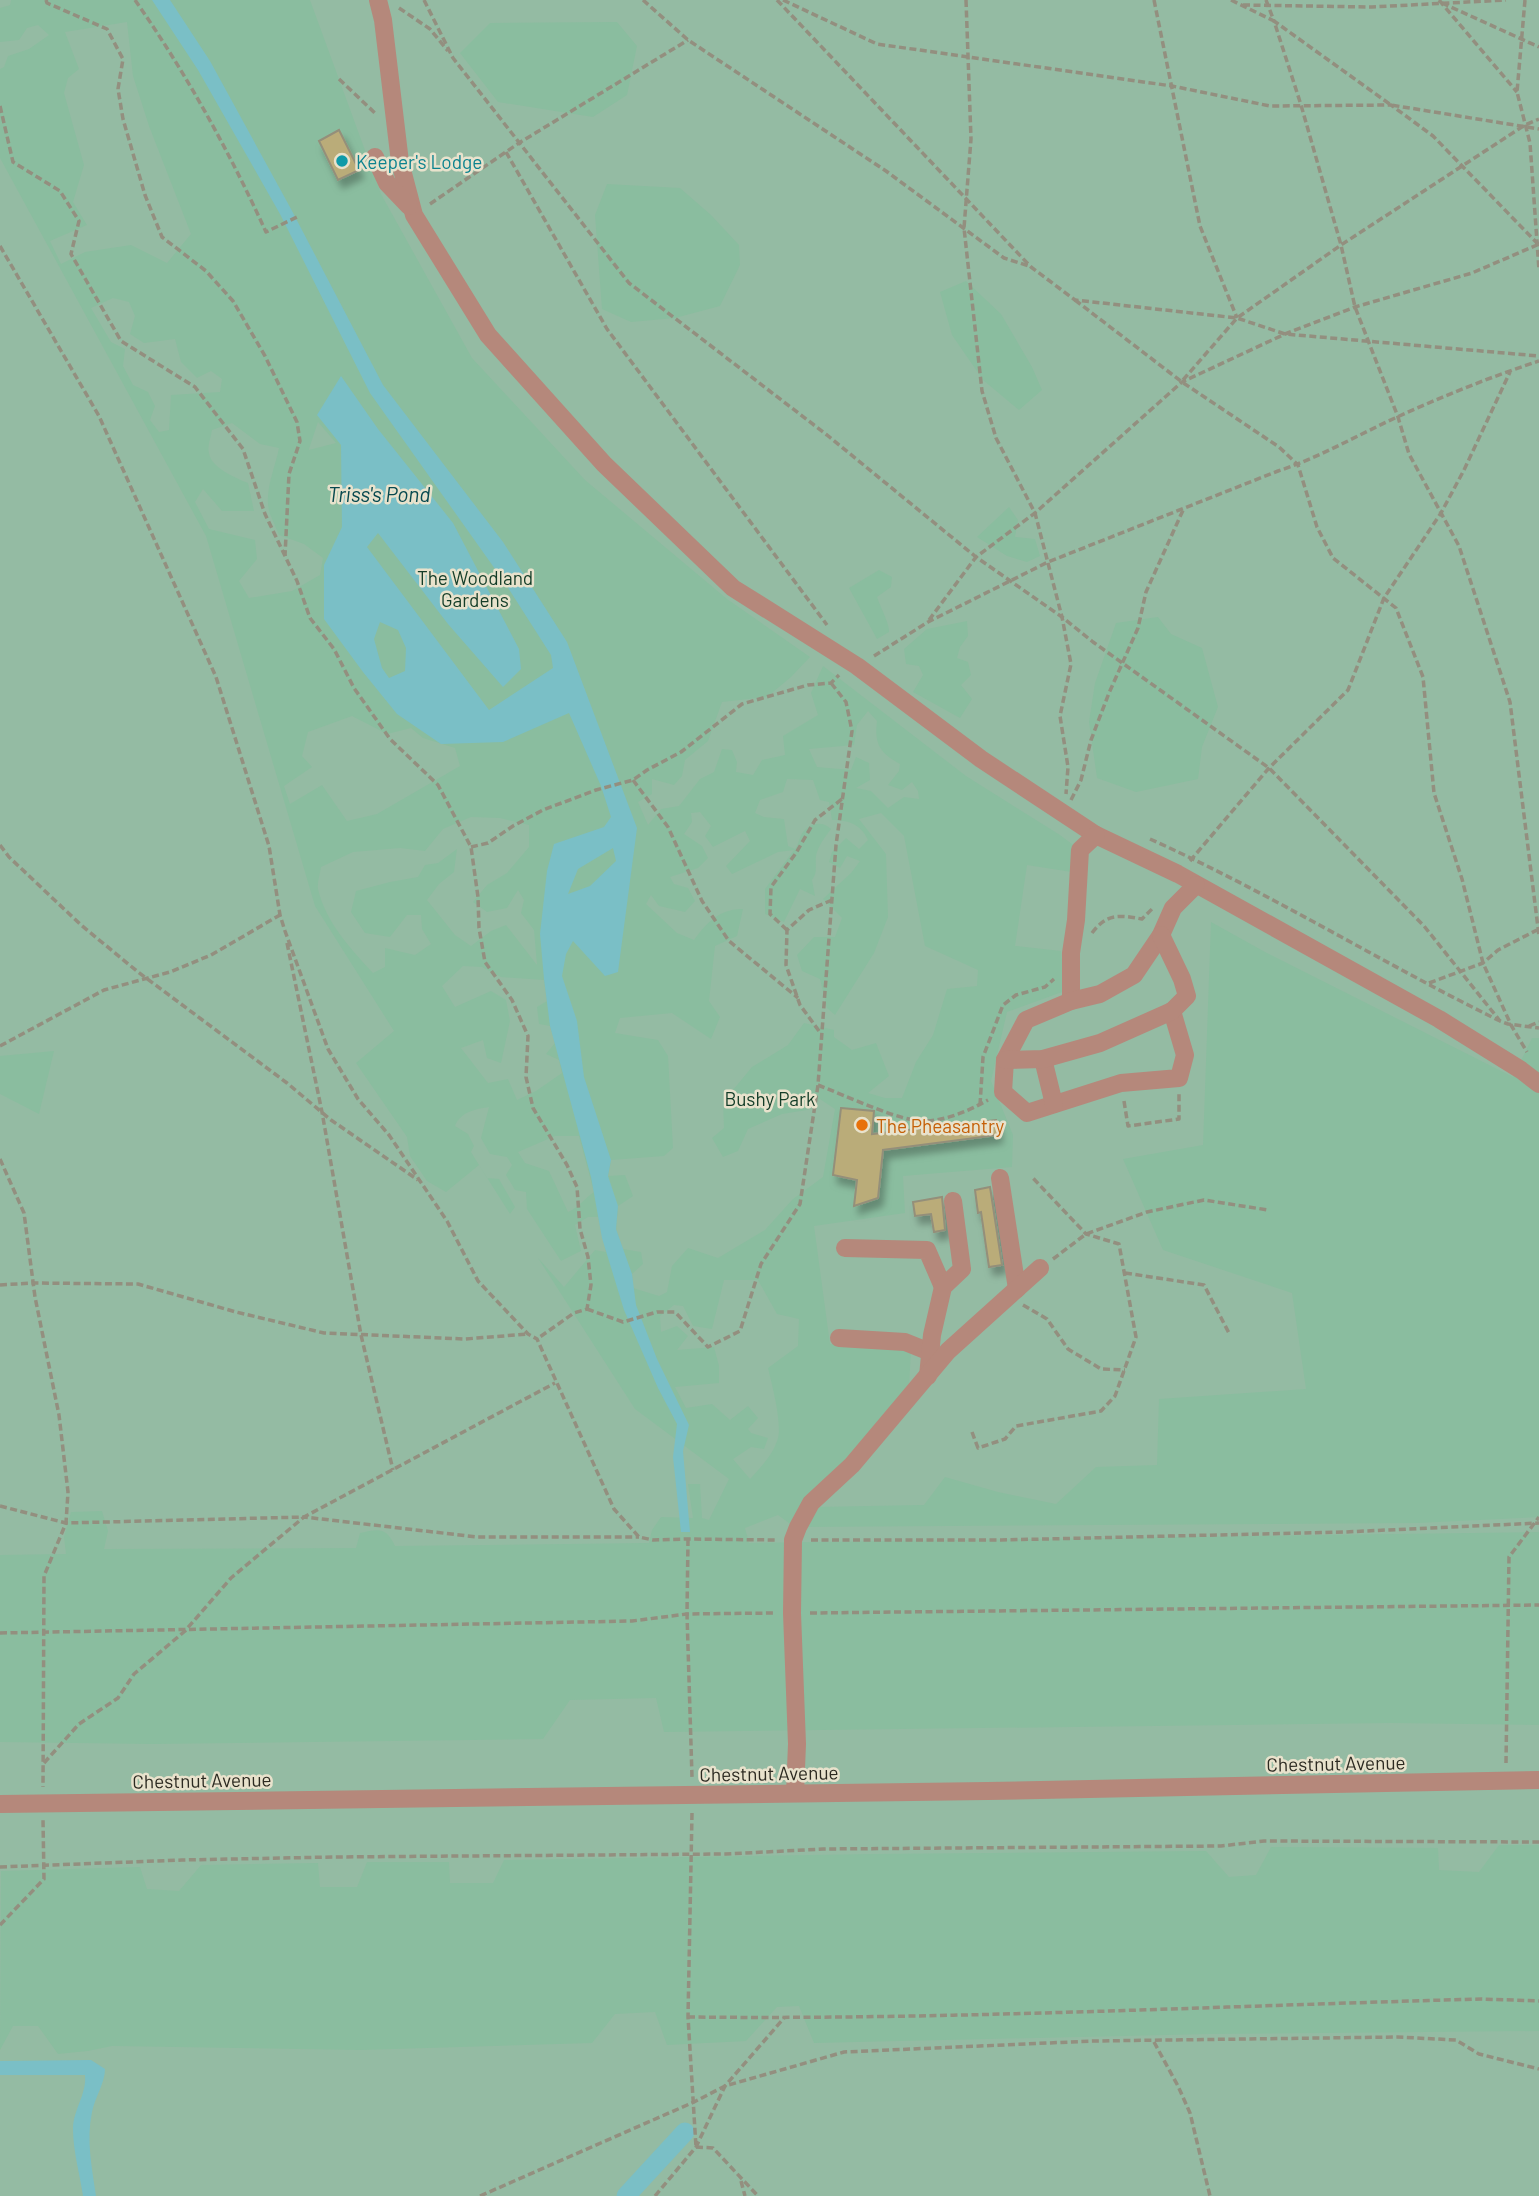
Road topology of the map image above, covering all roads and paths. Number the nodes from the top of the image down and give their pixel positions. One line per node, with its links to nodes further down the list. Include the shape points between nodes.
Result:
1 (46, 0): 60 (path, via 107,29 123,60 118,89 123,119 162,237 206,271 233,301 297,422 300,441 289,474)
2 (135, 0): 39 (path, via 222,141 266,232)
3 (425, 0): 21 (path)
4 (642, 0): 19 (path)
5 (777, 0): 37 (path)
6 (783, 0): 22 (path, via 877,44)
7 (966, 0): 22 (path)
8 (1154, 0): 24 (path)
9 (1231, 0): 15 (path)
10 (1266, 0): 16 (path)
11 (1506, 0): 14 (path)
12 (1525, 0): 18 (path)
13 (379, 1): 21 (path, via 397,6 430,29); 32 (street)
14 (1440, 1): 16 (path, via 1372,7); 18 (path); 25 (path)
15 (1241, 5): 16 (path); 17 (path)
16 (1268, 6): 17 (path)
17 (1275, 21): 26 (path); 27 (path)
18 (1522, 38): 20 (path); 25 (path)
19 (688, 40): 33 (path); 40 (path)
20 (1539, 47)
21 (453, 58): 33 (path)
22 (970, 58): 24 (path); 37 (path)
23 (339, 79): 32 (path)
24 (1172, 86): 26 (path, via 1270,106); 48 (path, via 1200,226)
25 (1517, 92): 30 (path)
26 (1301, 105): 27 (path); 41 (path)
27 (1391, 105): 30 (path); 36 (path, via 1433,136)
28 (0, 106): 60 (path, via 13,162 60,191 79,221 71,254 121,341 195,387 243,449)
29 (1539, 119): 30 (path)
30 (1525, 125): 31 (path); 36 (path); 42 (path)
31 (1539, 129)
32 (397, 136): 38 (street)
33 (519, 143): 34 (path); 59 (path, via 629,283)
34 (506, 152): 38 (path); 66 (path, via 607,329)
35 (375, 157): 38 (street, via 384,186)
36 (1462, 166): 41 (path); 42 (path)
37 (967, 197): 40 (path); 44 (path)
38 (413, 212): 68 (street, via 488,335 604,464 733,588)
39 (299, 216)
40 (964, 228): 44 (path, via 1004,258); 57 (path, via 982,391 996,438)
41 (1342, 245): 47 (path); 48 (path)
42 (1538, 245): 45 (path); 47 (path, via 1472,273)
43 (0, 246): 82 (path, via 99,416 216,677 269,846)
44 (1031, 267): 46 (path)
45 (1539, 270)
46 (1075, 300): 48 (path); 53 (path)
47 (1355, 307): 49 (path); 50 (path)
48 (1237, 318): 49 (path); 53 (path)
49 (1285, 334): 50 (path); 53 (path)
50 (1368, 341): 51 (path); 54 (path)
51 (1539, 358): 52 (path)
52 (1511, 370): 54 (path); 58 (path)
53 (1182, 382): 55 (path, via 1279,447); 57 (path)
54 (1398, 417): 55 (path); 58 (path, via 1409,454)
55 (1298, 465): 56 (path); 63 (path, via 1317,527 1333,558)
56 (1185, 507): 61 (path); 67 (path, via 1146,592 1138,628)
57 (1035, 513): 59 (path); 61 (path)
58 (1441, 513): 63 (path); 83 (path, via 1459,546 1510,702)
59 (976, 556): 62 (path); 65 (path)
60 (285, 558): 77 (path, via 310,618 334,649 354,688 390,739 438,785)
61 (1048, 562): 62 (path); 64 (path)
62 (1010, 582): 64 (path); 65 (path)
63 (1384, 598): 70 (path, via 1348,690); 88 (path, via 1396,608 1423,677 1434,793)
64 (1062, 617): 67 (path); 73 (path, via 1071,664 1060,716 1068,767)
65 (928, 622): 68 (path)
66 (832, 633)
67 (1122, 663): 70 (path); 73 (path)
68 (857, 666): 69 (path); 73 (street)
69 (831, 683): 71 (path, via 742,704 681,752); 72 (path, via 846,702 852,731)
70 (1269, 768): 78 (path); 89 (path, via 1424,926)
71 (633, 780): 77 (path, via 543,810 488,843); 92 (path, via 668,827 702,901 729,941)
72 (843, 799): 81 (path); 84 (path, via 815,820 771,887 770,914)
73 (1064, 815): 74 (street)
74 (1096, 835): 79 (street); 93 (street, via 1080,850)
75 (1146, 837): 78 (path)
76 (0, 845): 90 (path, via 81,925)
77 (471, 847): 126 (path, via 485,962 512,1000 528,1037 526,1077 533,1108 577,1187 591,1285)
78 (1192, 858): 79 (path); 91 (path)
79 (1178, 874): 80 (street)
80 (1196, 885): 86 (street, via 1173,908); 107 (street, via 1439,1019)
81 (833, 900): 84 (path, via 809,910); 100 (path)
82 (279, 915): 85 (path); 90 (path, via 211,955)
83 (1538, 929): 87 (path); 88 (path)
84 (787, 930): 92 (path, via 786,965)
85 (285, 931): 111 (path); 115 (path, via 328,1049 358,1099)
86 (1161, 934): 93 (street, via 1134,975 1100,994); 94 (street, via 1187,996)
87 (1539, 936)
88 (1483, 963): 89 (path); 97 (path)
89 (1461, 972): 91 (path); 95 (path)
90 (146, 979): 101 (path, via 104,990); 111 (path)
91 (1427, 983): 95 (path)
92 (798, 998): 100 (path)
93 (1071, 1001): 104 (street, via 1026,1020)
94 (1172, 1011): 103 (street, via 1100,1043); 105 (street, via 1185,1055)
95 (1500, 1021): 97 (path)
96 (1539, 1022): 98 (path)
97 (1511, 1025): 98 (path); 102 (path)
98 (1527, 1027): 99 (path)
99 (1539, 1028)
100 (820, 1032): 108 (path)
101 (0, 1046)
102 (1531, 1058)
103 (1042, 1059): 104 (street); 110 (street)
104 (1005, 1060): 109 (street)
105 (1179, 1078): 106 (street); 106 (path, via 1179,1119 1128,1126)
106 (1121, 1083): 110 (street)
107 (1539, 1084)
108 (818, 1085): 109 (path, via 924,1122 962,1114); 126 (path, via 800,1204 761,1264 740,1331 708,1347 675,1312 623,1322)
109 (1003, 1092): 110 (street, via 1027,1113)
110 (1054, 1104)
111 (322, 1112): 115 (path); 128 (path)
112 (0, 1159): 122 (path, via 24,1213)
113 (1031, 1176): 118 (path)
114 (1000, 1178): 125 (street)
115 (420, 1181): 127 (path, via 447,1220 478,1281)
116 (953, 1201): 124 (street, via 962,1269)
117 (1268, 1210): 118 (path, via 1204,1200 1147,1212)
118 (1086, 1234): 120 (path); 121 (path, via 1119,1244)
119 (845, 1248): 124 (street, via 928,1250)
120 (1040, 1268): 125 (street)
121 (1125, 1273): 129 (path, via 1204,1285); 133 (path, via 1136,1337)
122 (33, 1283): 123 (path); 128 (path, via 138,1284 324,1333); 141 (path, via 58,1415 68,1492)
123 (0, 1285)
124 (943, 1287): 132 (street)
125 (1011, 1295): 133 (path, via 1047,1319 1068,1349 1101,1369); 134 (street, via 948,1351)
126 (587, 1309): 131 (path)
127 (528, 1334): 128 (path, via 465,1339); 131 (path)
128 (361, 1335): 137 (path)
129 (1230, 1335)
130 (839, 1338): 132 (street, via 905,1342)
131 (537, 1339): 135 (path)
132 (930, 1352): 134 (street)
133 (1125, 1370): 136 (path, via 1115,1396 1101,1411 1016,1426 1005,1439 978,1448)
134 (928, 1376): 145 (street, via 852,1465 811,1503)
135 (555, 1383): 137 (path); 143 (path, via 614,1510)
136 (971, 1432)
137 (393, 1470): 139 (path)
138 (0, 1506): 141 (path)
139 (304, 1517): 141 (path); 143 (path, via 477,1537); 150 (path, via 232,1578)
140 (1539, 1517): 142 (path)
141 (66, 1523): 152 (path, via 44,1576)
142 (1537, 1523): 145 (path, via 1001,1540); 147 (path, via 1509,1557)
143 (639, 1537): 144 (path)
144 (688, 1539): 145 (path); 149 (path)
145 (793, 1540): 148 (street)
146 (1539, 1605): 147 (path)
147 (1509, 1606): 148 (path); 154 (path)
148 (792, 1613): 149 (path); 156 (street, via 797,1744)
149 (687, 1614): 150 (path, via 632,1621); 157 (path)
150 (185, 1631): 152 (path); 153 (path, via 135,1674 118,1698 79,1724)
151 (0, 1633): 152 (path)
152 (43, 1634): 153 (path)
153 (43, 1764): 158 (path)
154 (1506, 1780): 155 (street, Chestnut Avenue); 156 (street, Chestnut Avenue)
155 (1539, 1780)
156 (794, 1793): 157 (street, Chestnut Avenue)
157 (693, 1795): 158 (street, Chestnut Avenue); 161 (path)
158 (43, 1803): 159 (street, Chestnut Avenue); 162 (path)
159 (0, 1804)
160 (1539, 1842): 161 (path, via 1264,1841 1221,1846)
161 (691, 1853): 162 (path); 166 (path)
162 (44, 1866): 163 (path); 164 (path, via 44,1879)
163 (0, 1867)
164 (0, 1925)
165 (1539, 2001): 167 (path)
166 (688, 2017): 167 (path); 171 (path)
167 (784, 2018): 170 (path)
168 (1154, 2042): 169 (path, via 1456,2040 1479,2054); 170 (path, via 844,2052); 178 (path, via 1189,2113)
169 (1539, 2069)
170 (725, 2086): 171 (path); 172 (path)
171 (694, 2102): 172 (path); 174 (path)
172 (696, 2147): 173 (path, via 713,2148); 175 (path)
173 (740, 2179): 176 (path); 177 (path)
174 (480, 2196)
175 (655, 2196)
176 (745, 2196)
177 (758, 2196)
178 (1210, 2196)

